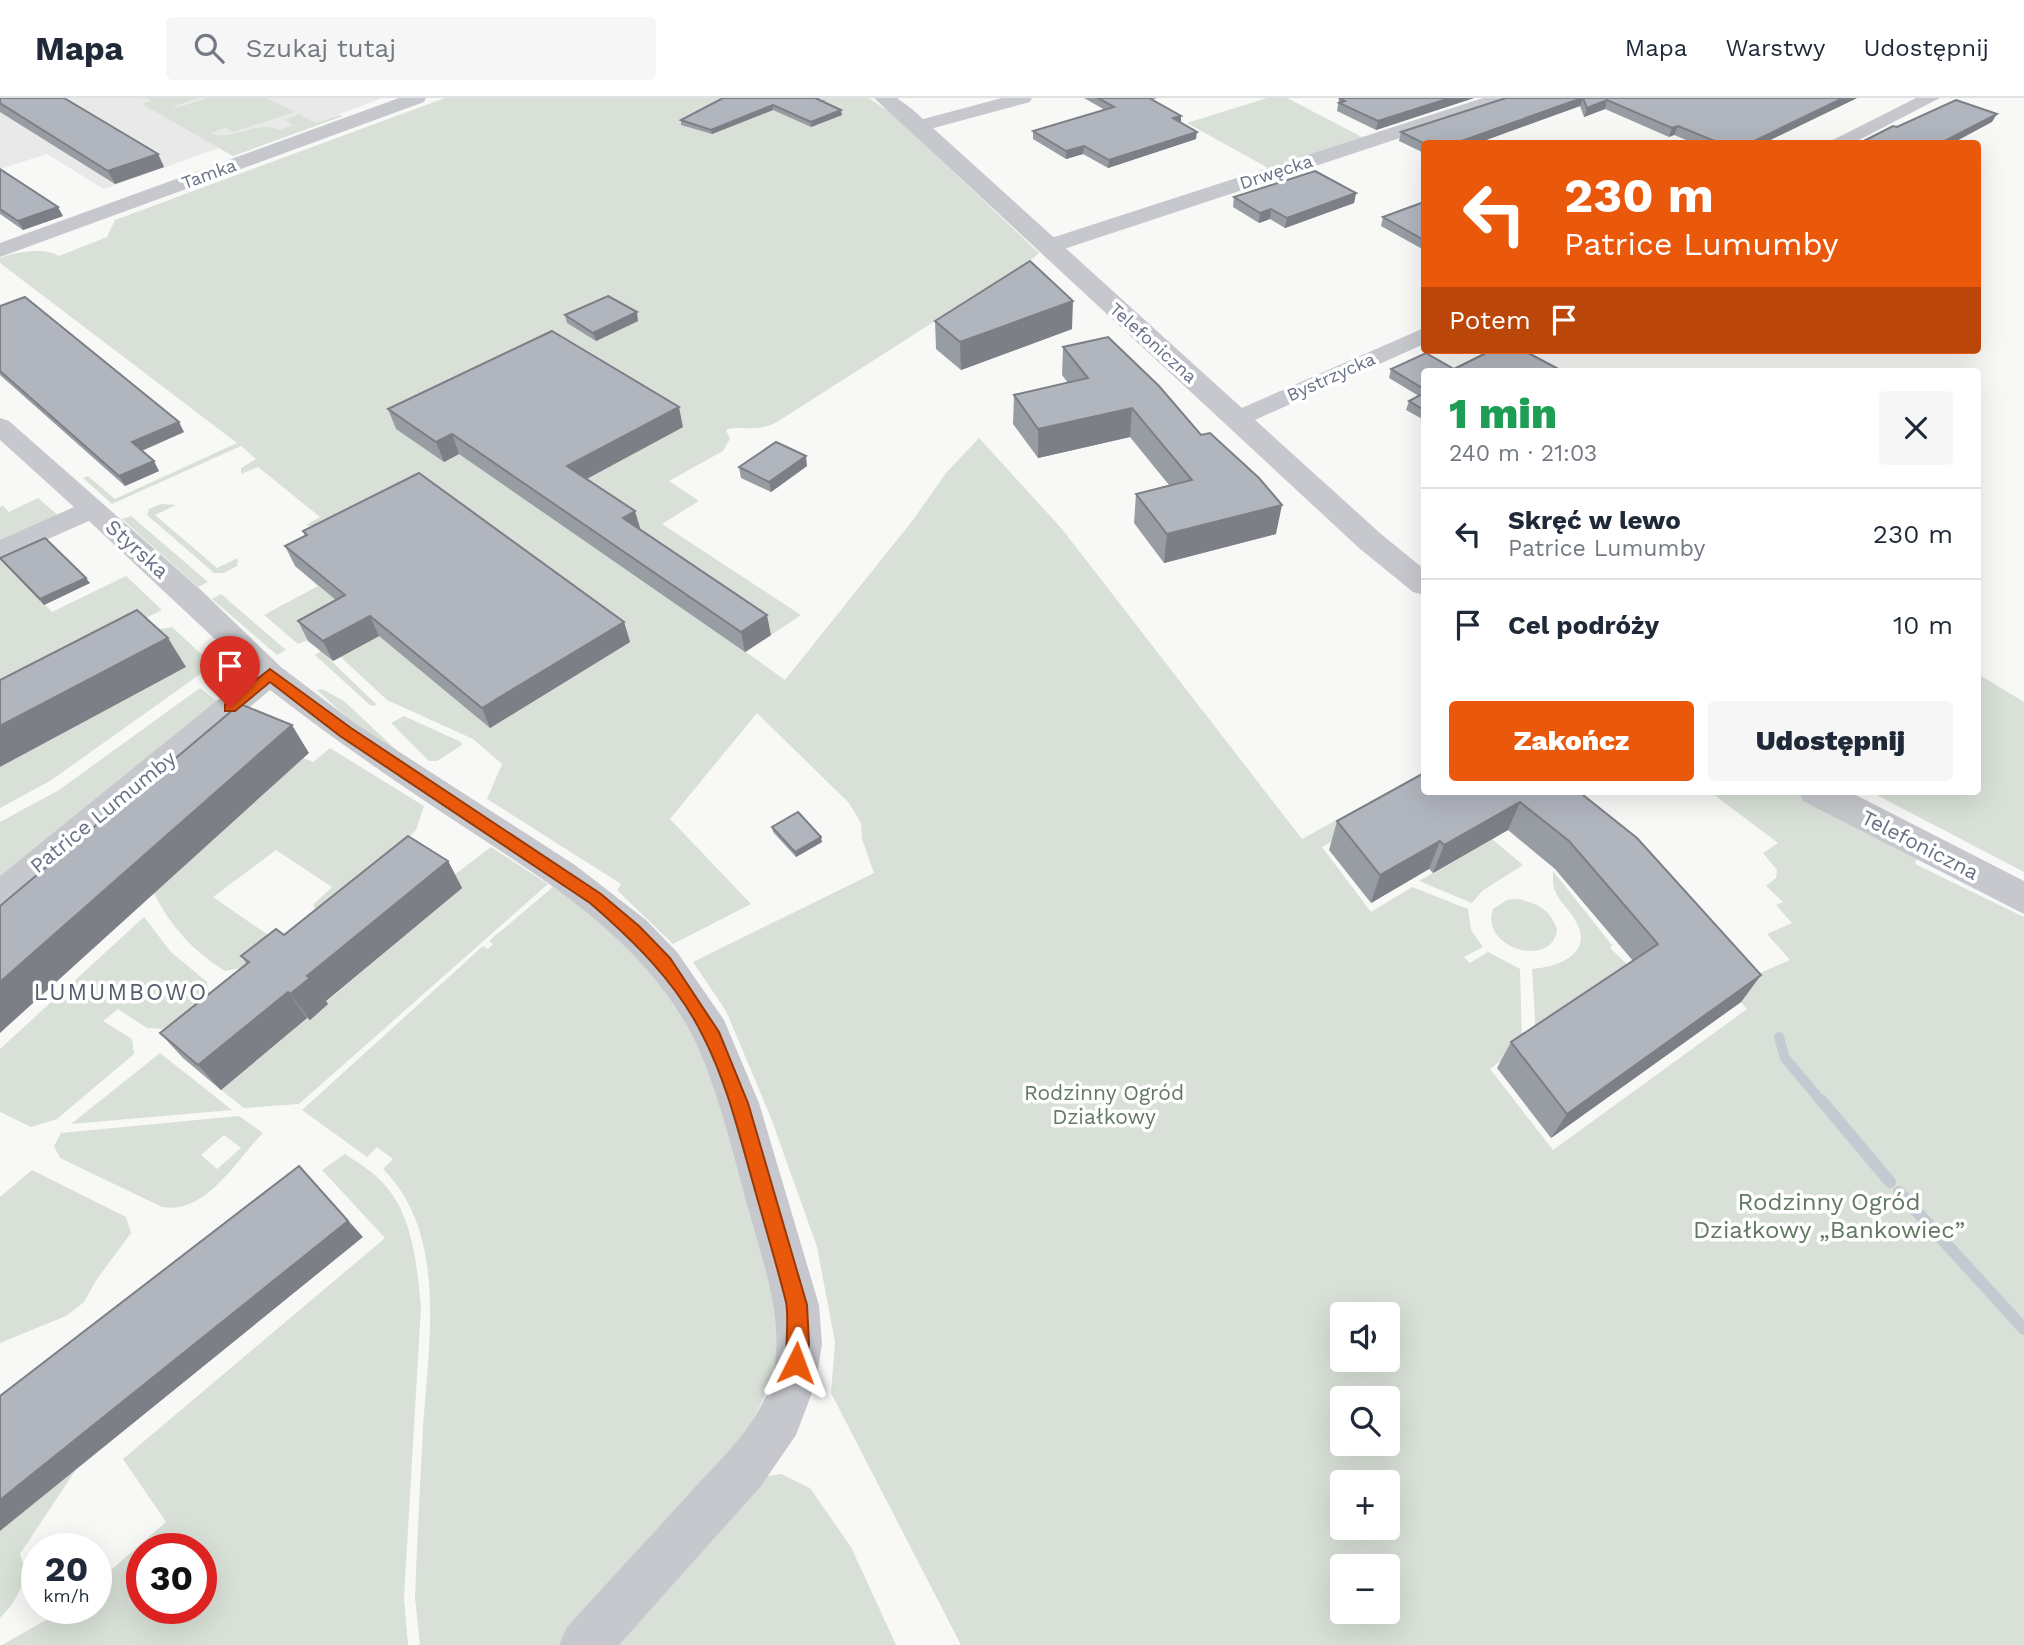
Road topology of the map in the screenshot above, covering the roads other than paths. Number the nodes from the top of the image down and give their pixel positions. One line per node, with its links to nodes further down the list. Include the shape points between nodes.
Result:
1 (416, 98): 9 (street, Tamka)
2 (884, 98): 6 (street, Telefoniczna)
3 (1023, 98): 6 (street)
4 (1502, 98): 8 (street, Drwęcka)
5 (1931, 98): 7 (street)
6 (919, 126): 8 (street, Telefoniczna)
7 (1842, 140)
8 (1050, 246): 11 (street, Telefoniczna)
9 (0, 250)
10 (1421, 336): 11 (street, Bystrzycka)
11 (1237, 419): 15 (street, Telefoniczna)
12 (0, 426): 13 (street, Styrska)
13 (92, 509): 14 (street); 16 (street, Styrska)
14 (0, 551)
15 (1421, 583)
16 (270, 674): 18 (street, Patrice Lumumby); 20 (street, Styrska, via 345,732 585,891 634,930 690,997 739,1103 797,1305 799,1344 793,1382 780,1419 744,1469)
17 (1824, 795): 19 (street, Telefoniczna)
18 (0, 895)
19 (2024, 899)
20 (585, 1645)

